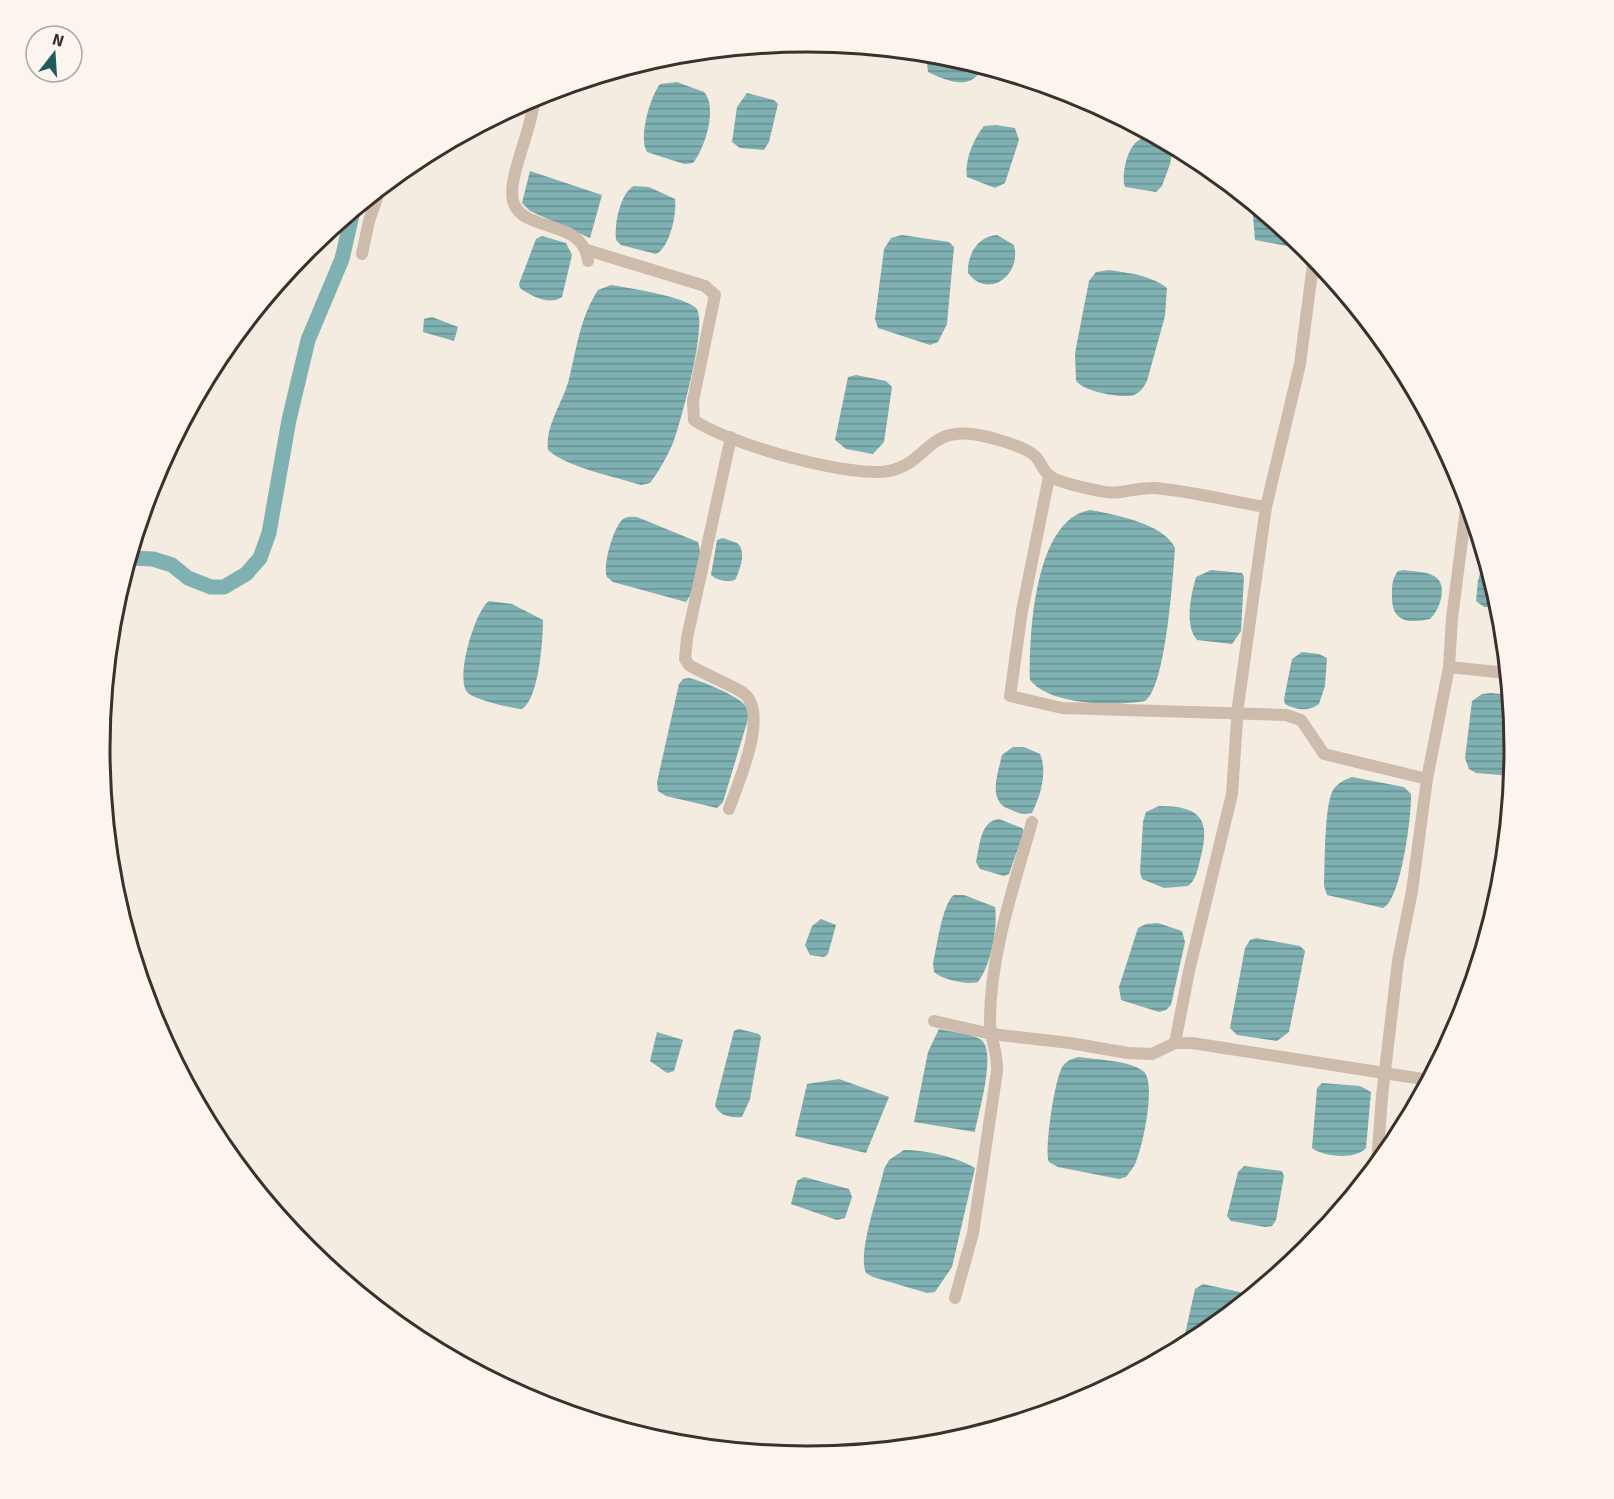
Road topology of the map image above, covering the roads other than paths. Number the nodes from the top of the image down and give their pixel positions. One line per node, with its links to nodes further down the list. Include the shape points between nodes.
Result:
1 (534, 109): 5 (street, via 514,183 513,203 517,211 572,235 588,255 705,286 714,295 693,401 694,420)
2 (375, 203): 3 (street)
3 (362, 254)
4 (1317, 275): 7 (street)
5 (731, 437): 6 (street, via 807,463 872,474 896,470 943,435 970,434 993,438 1035,455); 13 (street, via 685,659 751,701 755,716 753,733)
6 (1049, 477): 7 (street, via 1117,494 1152,488); 11 (street, via 1022,611 1010,696 1062,708)
7 (1266, 507): 11 (street)
8 (1465, 519): 9 (street)
9 (1449, 667): 10 (street); 12 (street)
10 (1499, 672)
11 (1237, 712): 12 (street, via 1286,715 1301,720 1324,754); 17 (street, via 1232,794)
12 (1427, 779): 18 (street, via 1398,961)
13 (729, 809)
14 (1032, 822): 16 (street, via 998,954)
15 (934, 1021): 16 (street)
16 (991, 1034): 17 (street, via 1128,1053 1152,1054); 21 (street, via 998,1053 997,1071 973,1233)
17 (1175, 1043): 18 (street)
18 (1386, 1073): 19 (street); 20 (street)
19 (1421, 1079)
20 (1379, 1149)
21 (956, 1298)

